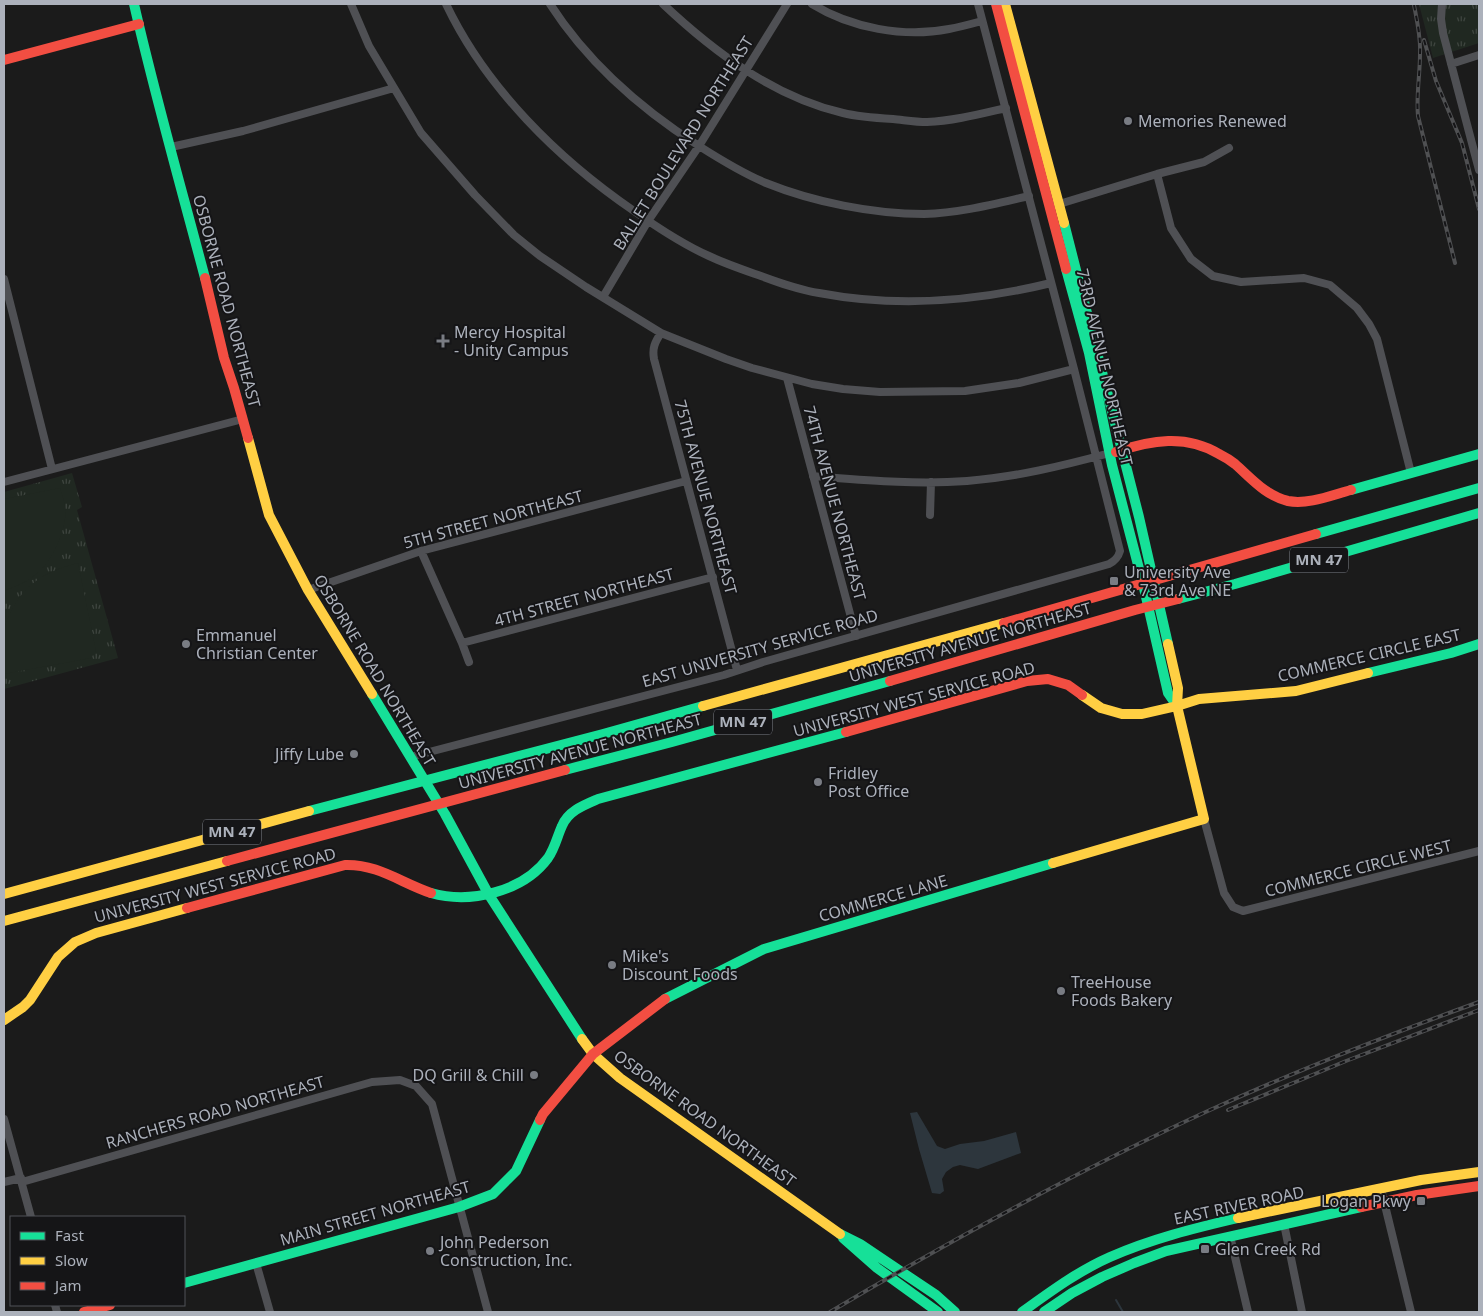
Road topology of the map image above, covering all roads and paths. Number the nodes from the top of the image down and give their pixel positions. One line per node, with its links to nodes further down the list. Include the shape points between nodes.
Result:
1 (134, 4): 13 (street, OSBORNE ROAD NORTHEAST)
2 (351, 4): 18 (street, via 369,46)
3 (446, 4): 27 (street, via 473,51 524,118 582,172)
4 (550, 4): 20 (street, via 585,51 614,81 642,106)
5 (663, 4): 17 (street, via 716,51)
6 (787, 4): 17 (street, BALLET BOULEVARD NORTHEAST)
7 (812, 4): 12 (street, via 847,20 900,32 929,32)
8 (978, 4): 12 (street, 73RD AVENUE NORTHEAST)
9 (996, 4): 26 (street, 73RD AVENUE NORTHEAST)
10 (1005, 4): 26 (street, 73RD AVENUE NORTHEAST)
11 (1442, 4): 16 (street, via 1442,26)
12 (982, 21): 19 (street, 73RD AVENUE NORTHEAST)
13 (139, 24): 15 (street); 21 (street, OSBORNE ROAD NORTHEAST)
14 (1479, 55): 16 (street)
15 (4, 60)
16 (1451, 64): 23 (street)
17 (746, 70): 19 (street, via 797,98 866,117 927,122); 20 (street, BALLET BOULEVARD NORTHEAST)
18 (394, 88): 21 (street); 30 (street, via 421,133 514,235)
19 (1006, 108): 25 (street, 73RD AVENUE NORTHEAST)
20 (699, 146): 25 (street, via 766,183 871,211 934,213 978,208); 27 (street, BALLET BOULEVARD NORTHEAST)
21 (171, 147): 34 (street, OSBORNE ROAD NORTHEAST, via 224,358)
22 (1229, 148): 24 (street, via 1204,162)
23 (1479, 170)
24 (1157, 174): 26 (street); 40 (street, via 1171,228 1191,260 1213,276 1241,282 1304,278 1330,285 1357,308 1377,339)
25 (1028, 196): 29 (street, 73RD AVENUE NORTHEAST)
26 (1054, 205): 35 (street, 73RD AVENUE NORTHEAST); 36 (street, 73RD AVENUE NORTHEAST)
27 (648, 221): 29 (street, via 708,256 786,285 819,293 867,300 931,302 1000,294); 30 (street, BALLET BOULEVARD NORTHEAST)
28 (4, 279): 39 (street)
29 (1051, 283): 32 (street, 73RD AVENUE NORTHEAST)
30 (603, 297): 31 (street)
31 (661, 333): 33 (street, via 726,359); 42 (street, 75TH AVENUE NORTHEAST, via 652,350)
32 (1074, 369): 33 (street, via 1020,383 965,391 880,392); 38 (street, 73RD AVENUE NORTHEAST)
33 (787, 378): 41 (street, 74TH AVENUE NORTHEAST)
34 (243, 419): 39 (street); 52 (street, OSBORNE ROAD NORTHEAST, via 269,516)
35 (1122, 451): 36 (street); 40 (street, via 1140,444 1192,442 1211,448 1273,496 1289,501 1315,500); 51 (street, 73RD AVENUE NORTHEAST)
36 (1110, 453): 38 (street); 51 (street, 73RD AVENUE NORTHEAST)
37 (1479, 454): 40 (street)
38 (1096, 457): 44 (street, via 1005,477); 49 (street, 73RD AVENUE NORTHEAST, via 1120,551)
39 (52, 469): 43 (street)
40 (1411, 473)
41 (813, 476): 44 (street); 55 (street, 74TH AVENUE NORTHEAST)
42 (686, 481): 48 (street, 5TH STREET NORTHEAST); 50 (street, 75TH AVENUE NORTHEAST)
43 (4, 482)
44 (931, 482): 47 (street)
45 (1479, 488): 51 (street, UNIVERSITY AVENUE NORTHEAST / MN 47)
46 (1479, 513): 53 (street, UNIVERSITY AVENUE NORTHEAST / MN 47)
47 (930, 516)
48 (421, 551): 52 (street, 5TH STREET NORTHEAST); 56 (street)
49 (1115, 561): 55 (street, EAST UNIVERSITY SERVICE ROAD)
50 (713, 577): 56 (street, 4TH STREET NORTHEAST); 59 (street, 75TH AVENUE NORTHEAST)
51 (1148, 582): 53 (street, 73RD AVENUE NORTHEAST); 54 (street, 73RD AVENUE NORTHEAST); 62 (street, UNIVERSITY AVENUE NORTHEAST / MN 47, via 604,734)
52 (308, 590): 61 (street, OSBORNE ROAD NORTHEAST)
53 (1158, 604): 54 (street, UNIVERSITY AVENUE NORTHEAST / MN 47); 60 (street, 73RD AVENUE NORTHEAST, via 1178,688)
54 (1148, 607): 60 (street, 73RD AVENUE NORTHEAST, via 1168,693); 63 (street, UNIVERSITY AVENUE NORTHEAST / MN 47, via 682,740)
55 (856, 636): 59 (street, EAST UNIVERSITY SERVICE ROAD)
56 (462, 643): 58 (street)
57 (1479, 644): 60 (street, COMMERCE CIRCLE EAST, via 1296,691 1199,699)
58 (469, 662)
59 (738, 670): 61 (street, EAST UNIVERSITY SERVICE ROAD)
60 (1177, 706): 64 (street, 73RD AVENUE NORTHEAST); 67 (street, UNIVERSITY WEST SERVICE ROAD, via 1142,714 1122,714 1101,708 1068,685 1048,679 1027,681 598,798 578,807 565,820 554,847 536,871 524,880)
61 (410, 757): 62 (street, OSBORNE ROAD NORTHEAST)
62 (424, 780): 63 (street, OSBORNE ROAD NORTHEAST); 66 (street, UNIVERSITY AVENUE NORTHEAST / MN 47)
63 (439, 804): 67 (street, OSBORNE ROAD NORTHEAST); 69 (street, UNIVERSITY AVENUE NORTHEAST / MN 47)
64 (1204, 819): 68 (street, 73RD AVENUE NORTHEAST, via 1224,893 1233,907); 71 (street, COMMERCE LANE, via 764,949 668,996)
65 (1479, 851): 68 (street, COMMERCE CIRCLE WEST)
66 (4, 894)
67 (489, 894): 70 (street, UNIVERSITY WEST SERVICE ROAD, via 441,896 370,866 344,865 85,936 57,958 32,999); 71 (street, OSBORNE ROAD NORTHEAST)
68 (1243, 912)
69 (4, 921)
70 (4, 1020)
71 (593, 1054): 79 (street, MAIN STREET NORTHEAST, via 543,1114 516,1171 493,1194); 82 (street, OSBORNE ROAD NORTHEAST, via 620,1078)
72 (4, 1119): 74 (street)
73 (1479, 1172): 77 (street, EAST RIVER ROAD)
74 (21, 1180): 75 (street, RANCHERS ROAD NORTHEAST); 79 (street, RANCHERS ROAD NORTHEAST, via 372,1082 400,1080 416,1086 432,1104); 80 (street)
75 (4, 1182)
76 (1479, 1186): 78 (street, EAST RIVER ROAD)
77 (1382, 1189): 78 (street); 92 (street, EAST RIVER ROAD, via 1151,1241 1078,1273)
78 (1384, 1202): 81 (street, EAST RIVER ROAD); 96 (street)
79 (459, 1207): 84 (street, MAIN STREET NORTHEAST); 89 (street)
80 (31, 1216)
81 (1284, 1224): 83 (street, EAST RIVER ROAD); 95 (street)
82 (839, 1234): 90 (street, OSBORNE ROAD NORTHEAST, via 893,1281); 91 (street, OSBORNE ROAD NORTHEAST, via 900,1270)
83 (1230, 1236): 93 (street, EAST RIVER ROAD, via 1175,1248 1134,1262 1093,1281); 94 (street)
84 (256, 1263): 85 (street, MAIN STREET NORTHEAST); 88 (street)
85 (185, 1284)
86 (106, 1306): 87 (street)
87 (84, 1312)
88 (270, 1312)
89 (488, 1312)
90 (938, 1312)
91 (955, 1312)
92 (1022, 1312)
93 (1044, 1312)
94 (1247, 1312)
95 (1302, 1312)
96 (1411, 1312)

